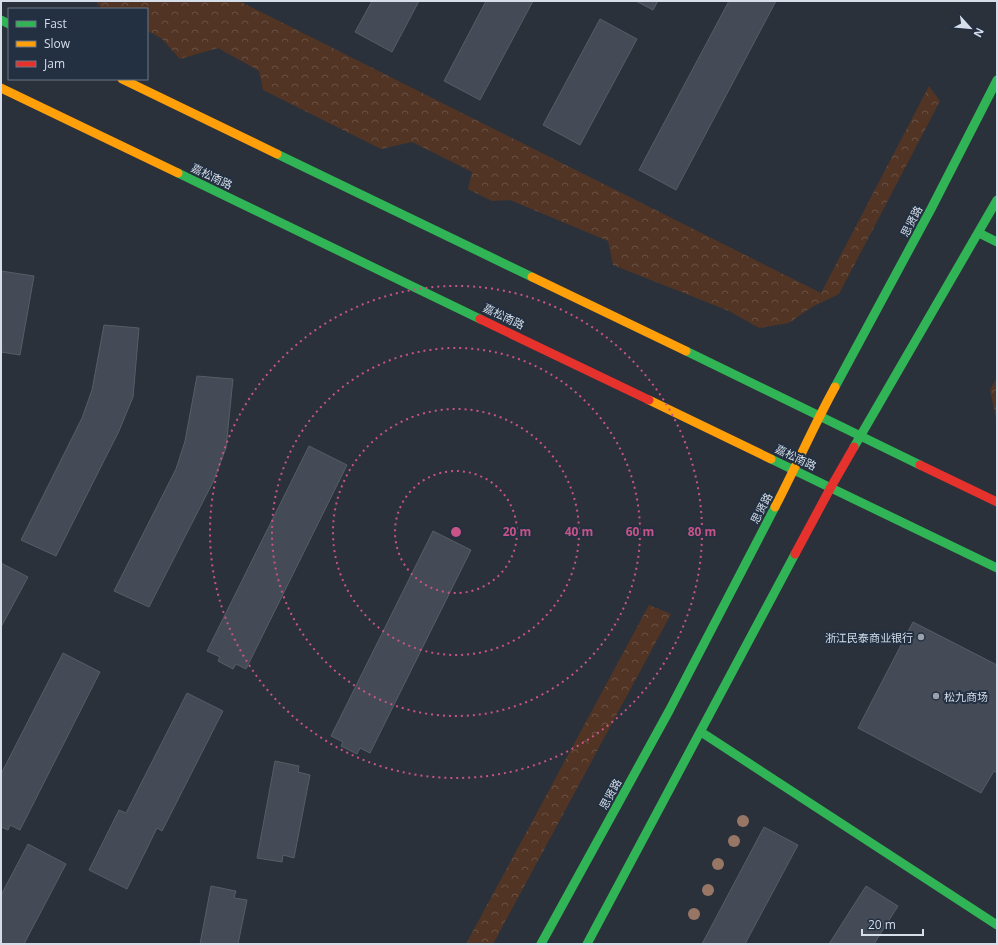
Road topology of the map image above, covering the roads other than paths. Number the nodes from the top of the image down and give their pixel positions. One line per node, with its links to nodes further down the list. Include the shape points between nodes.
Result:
1 (124, 80): 7 (main road)
2 (997, 80): 7 (main road, 思贤路, via 931,209)
3 (1, 88): 9 (main road, 嘉松南路)
4 (997, 200): 5 (main road)
5 (979, 233): 6 (main road); 8 (main road)
6 (997, 242)
7 (819, 416): 8 (main road); 9 (main road, 思贤路)
8 (860, 436): 10 (main road); 11 (main road)
9 (795, 469): 10 (main road, 嘉松南路); 15 (main road, 思贤路, via 669,711)
10 (831, 487): 12 (main road, 嘉松南路); 13 (main road)
11 (997, 502)
12 (997, 568)
13 (701, 732): 14 (main road); 16 (main road)
14 (997, 924)
15 (541, 944)
16 (587, 944)

